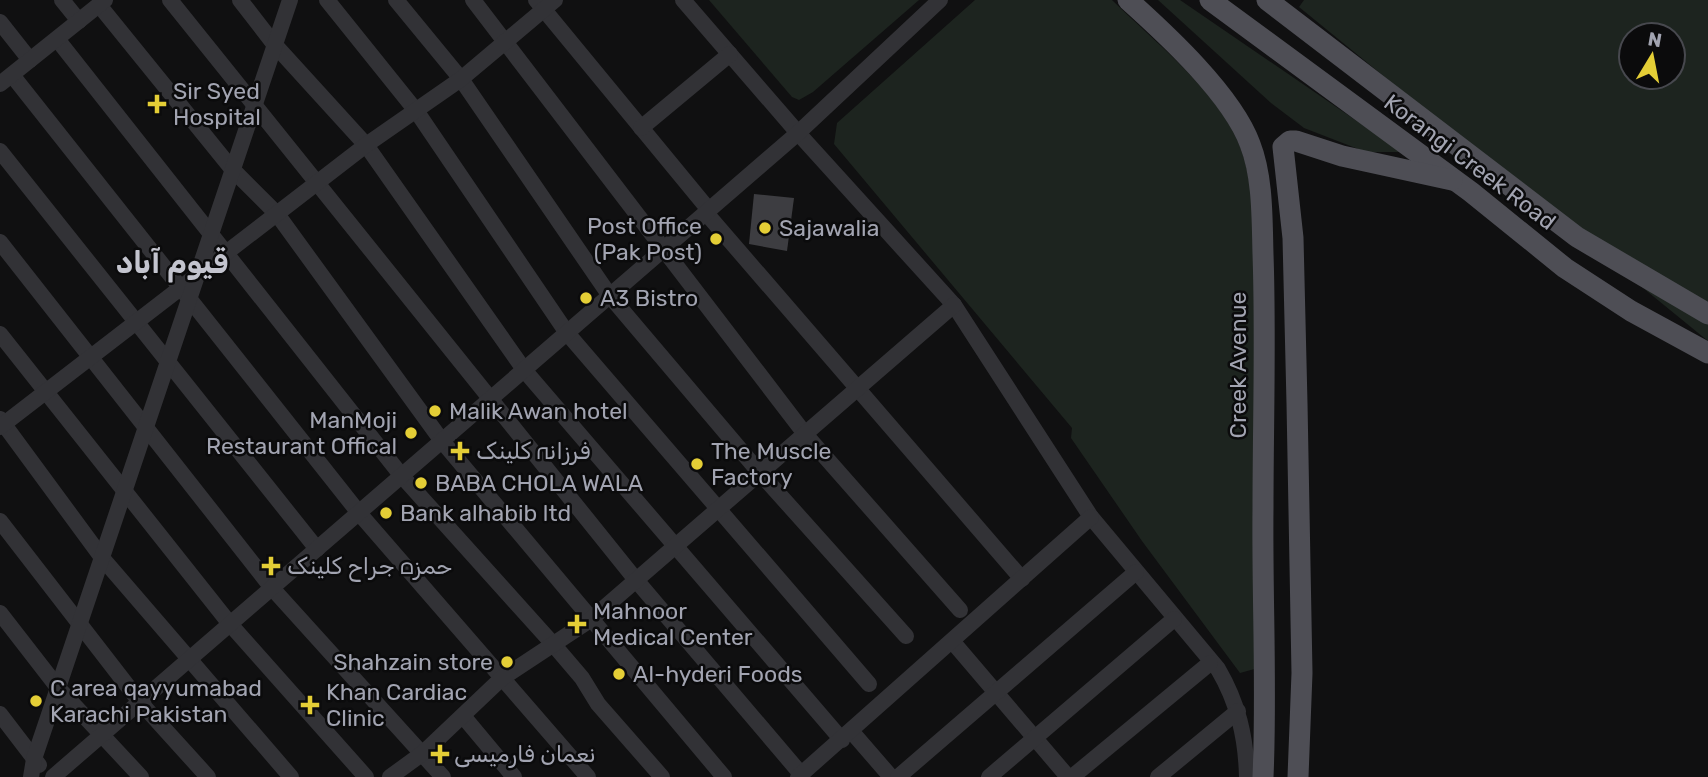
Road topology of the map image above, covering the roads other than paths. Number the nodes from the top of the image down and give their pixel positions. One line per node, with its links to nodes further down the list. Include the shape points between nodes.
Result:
1 (62, 0): 15 (street)
2 (170, 0): 24 (street)
3 (240, 0): 19 (street)
4 (290, 0): 19 (street)
5 (327, 0): 25 (street)
6 (396, 0): 23 (street)
7 (473, 0): 18 (street)
8 (683, 0): 20 (street)
9 (940, 0): 27 (street)
10 (1128, 0): 115 (main road, Creek Avenue, via 1172,40 1216,92 1242,126 1254,160 1262,227 1266,362)
11 (1210, 0): 31 (main road, Korangi Creek Road)
12 (1267, 0): 43 (main road, Korangi Creek Road, via 1577,237)
13 (102, 2): 15 (street); 30 (street)
14 (544, 3): 18 (street); 26 (street)
15 (79, 21): 17 (street)
16 (0, 22): 21 (street)
17 (57, 39): 21 (street); 35 (street)
18 (506, 40): 23 (street); 37 (street)
19 (274, 44): 24 (street); 28 (street)
20 (730, 54): 26 (street); 27 (street)
21 (30, 60): 22 (street)
22 (6, 79): 40 (street)
23 (460, 79): 25 (street); 41 (street)
24 (254, 104): 30 (street); 32 (street)
25 (417, 112): 28 (street); 45 (street)
26 (641, 128): 33 (street)
27 (798, 133): 33 (street); 42 (street)
28 (366, 145): 32 (street); 50 (street)
29 (0, 151): 44 (street)
30 (232, 169): 34 (street); 35 (street)
31 (1452, 180): 47 (main road, Korangi Creek Road, via 1564,268); 116 (main road, via 1296,141 1283,147 1293,238 1296,351 1302,673)
32 (317, 183): 34 (street); 53 (street)
33 (707, 211): 37 (street); 51 (street)
34 (276, 214): 38 (street); 57 (street)
35 (210, 235): 38 (street); 39 (street)
36 (0, 242): 48 (street)
37 (663, 249): 41 (street); 56 (street)
38 (225, 253): 39 (street); 59 (street)
39 (197, 275): 40 (street)
40 (185, 293): 44 (street); 49 (street); 62 (street)
41 (610, 296): 45 (street); 58 (street)
42 (954, 304): 51 (street); 63 (street)
43 (1708, 314)
44 (135, 321): 48 (street); 49 (street)
45 (567, 332): 50 (street); 61 (street)
46 (0, 334): 52 (street)
47 (1708, 353)
48 (90, 358): 52 (street); 55 (street)
49 (168, 362): 55 (street); 66 (street)
50 (525, 371): 53 (street); 65 (street)
51 (857, 388): 56 (street); 69 (street)
52 (46, 392): 54 (street); 60 (street)
53 (491, 400): 57 (street); 70 (street)
54 (1, 424): 67 (street)
55 (146, 428): 60 (street); 71 (street)
56 (805, 434): 58 (street); 72 (street)
57 (442, 441): 59 (street); 74 (street)
58 (760, 473): 61 (street); 78 (street)
59 (401, 475): 62 (street); 80 (street)
60 (125, 491): 67 (street); 77 (street)
61 (718, 509): 65 (street); 84 (street)
62 (359, 513): 66 (street); 83 (street)
63 (1091, 517): 68 (street); 69 (street)
64 (0, 521): 76 (street)
65 (674, 548): 70 (street); 92 (street)
66 (317, 549): 71 (street)
67 (103, 559): 76 (street); 81 (street)
68 (1136, 572): 75 (street); 86 (street)
69 (1022, 579): 79 (street)
70 (636, 580): 74 (street); 96 (street)
71 (272, 587): 77 (street); 94 (street)
72 (960, 610)
73 (0, 613): 85 (street)
74 (590, 620): 80 (street); 108 (street)
75 (1174, 620): 82 (street); 93 (street)
76 (81, 623): 85 (street); 87 (street)
77 (230, 624): 81 (street); 102 (street)
78 (906, 636)
79 (952, 641): 86 (street); 92 (street)
80 (553, 644): 83 (street); 107 (street)
81 (188, 660): 87 (street); 101 (street)
82 (1210, 663): 88 (street, via 1233,693); 112 (street)
83 (502, 678): 90 (street); 106 (street)
84 (869, 684)
85 (59, 689): 91 (street); 95 (street)
86 (997, 692): 93 (street); 110 (street)
87 (140, 702): 91 (street); 100 (street)
88 (1238, 711): 113 (street); 114 (street)
89 (0, 714): 95 (street)
90 (463, 716): 94 (street); 105 (street)
91 (103, 734): 98 (street); 99 (street)
92 (847, 736): 96 (street); 109 (street)
93 (1036, 738): 111 (street); 112 (street)
94 (423, 752): 103 (street); 104 (street)
95 (34, 759): 97 (street); 98 (street)
96 (800, 776)
97 (31, 777)
98 (51, 777)
99 (141, 777)
100 (208, 777)
101 (290, 777)
102 (366, 777)
103 (390, 777)
104 (443, 777)
105 (514, 777)
106 (588, 777)
107 (662, 777)
108 (724, 777)
109 (891, 777)
110 (898, 777)
111 (989, 777)
112 (1070, 777)
113 (1158, 777)
114 (1247, 777)
115 (1263, 777)
116 (1298, 777)

